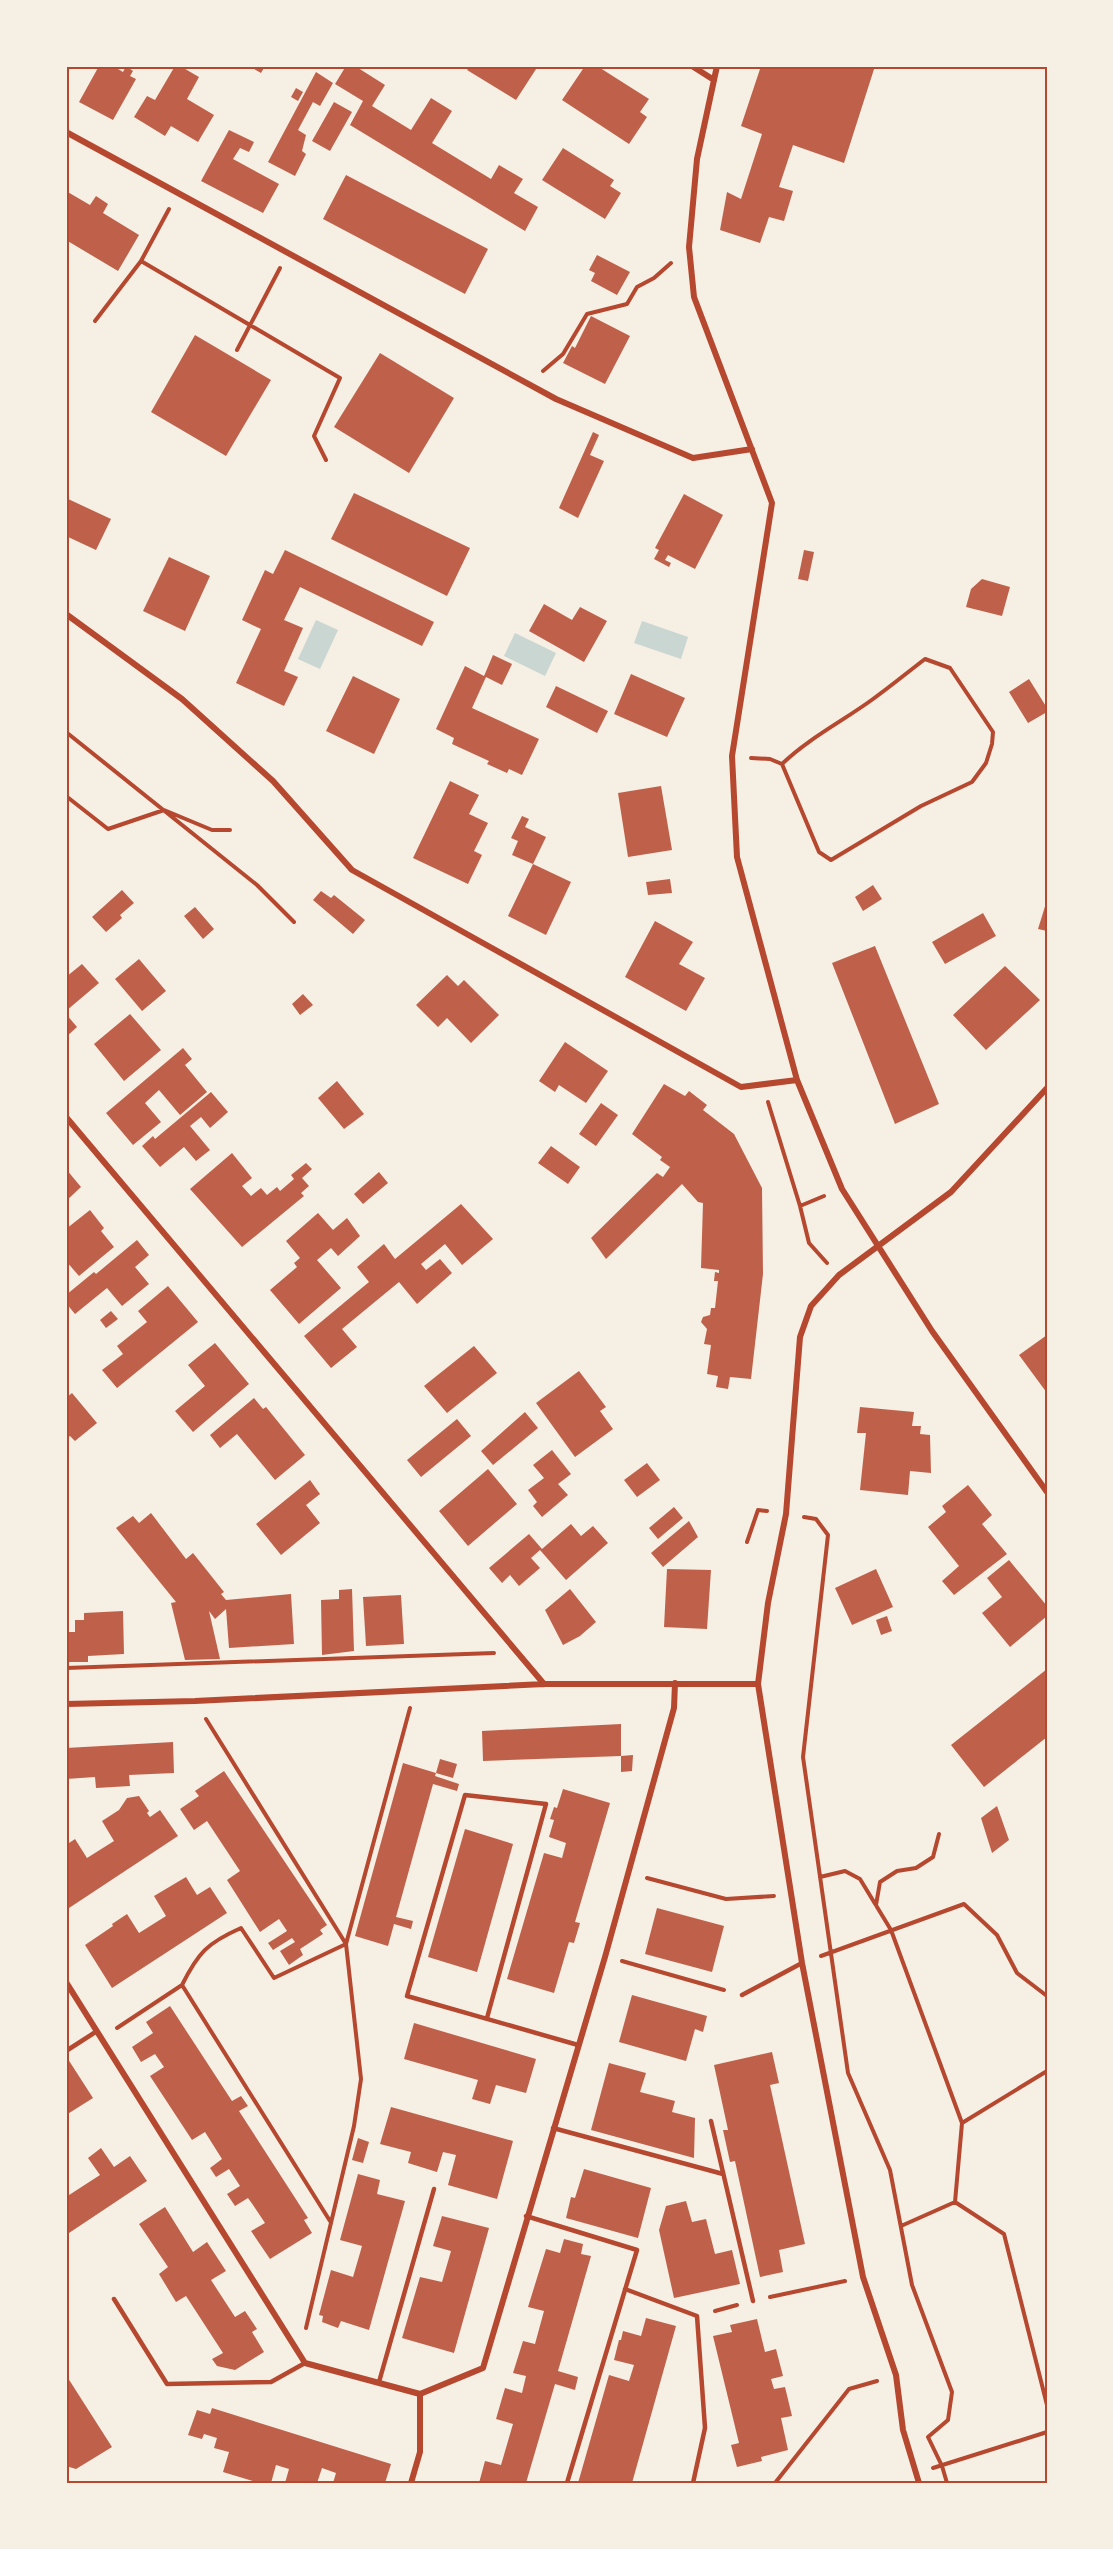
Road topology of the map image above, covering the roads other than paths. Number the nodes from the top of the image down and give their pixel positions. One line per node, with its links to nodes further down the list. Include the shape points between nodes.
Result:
1 (692, 66): 3 (street)
2 (717, 66): 3 (street)
3 (714, 80): 5 (street, via 698,159 689,247 694,297)
4 (66, 132): 5 (street, via 556,399 693,459)
5 (752, 449): 7 (street, via 772,503 732,756 737,857)
6 (66, 614): 7 (street, via 182,699 273,781 352,870 741,1087)
7 (797, 1080): 10 (street, via 842,1189)
8 (1047, 1088): 10 (street, via 951,1192)
9 (66, 1117): 14 (street)
10 (877, 1246): 11 (street, via 932,1331); 13 (street, via 839,1275 811,1306 800,1337 786,1514 768,1603)
11 (1047, 1492)
12 (675, 1683): 13 (street); 14 (street); 21 (street, via 674,1708)
13 (758, 1683): 16 (street)
14 (544, 1684): 15 (street)
15 (66, 1704)
16 (802, 1963): 18 (lane); 37 (street, via 863,2277 896,2375 903,2430)
17 (66, 1982): 20 (street)
18 (742, 1995)
19 (487, 2018): 19 (lane, via 546,1804 465,1795 407,1996); 21 (lane)
20 (97, 2031): 22 (lane); 31 (street)
21 (578, 2045): 24 (street)
22 (66, 2051)
23 (711, 2121): 25 (lane)
24 (553, 2128): 25 (lane); 27 (street)
25 (723, 2174): 30 (lane)
26 (434, 2189): 32 (lane)
27 (526, 2216): 28 (lane, via 636,2250); 33 (street, via 483,2368)
28 (625, 2289): 35 (lane); 36 (lane, via 697,2316 705,2428)
29 (114, 2299): 31 (lane, via 167,2384 272,2382)
30 (753, 2301)
31 (305, 2363): 32 (street)
32 (379, 2382): 33 (street)
33 (420, 2394): 34 (street, via 420,2452)
34 (411, 2483)
35 (567, 2483)
36 (693, 2483)
37 (919, 2483)

